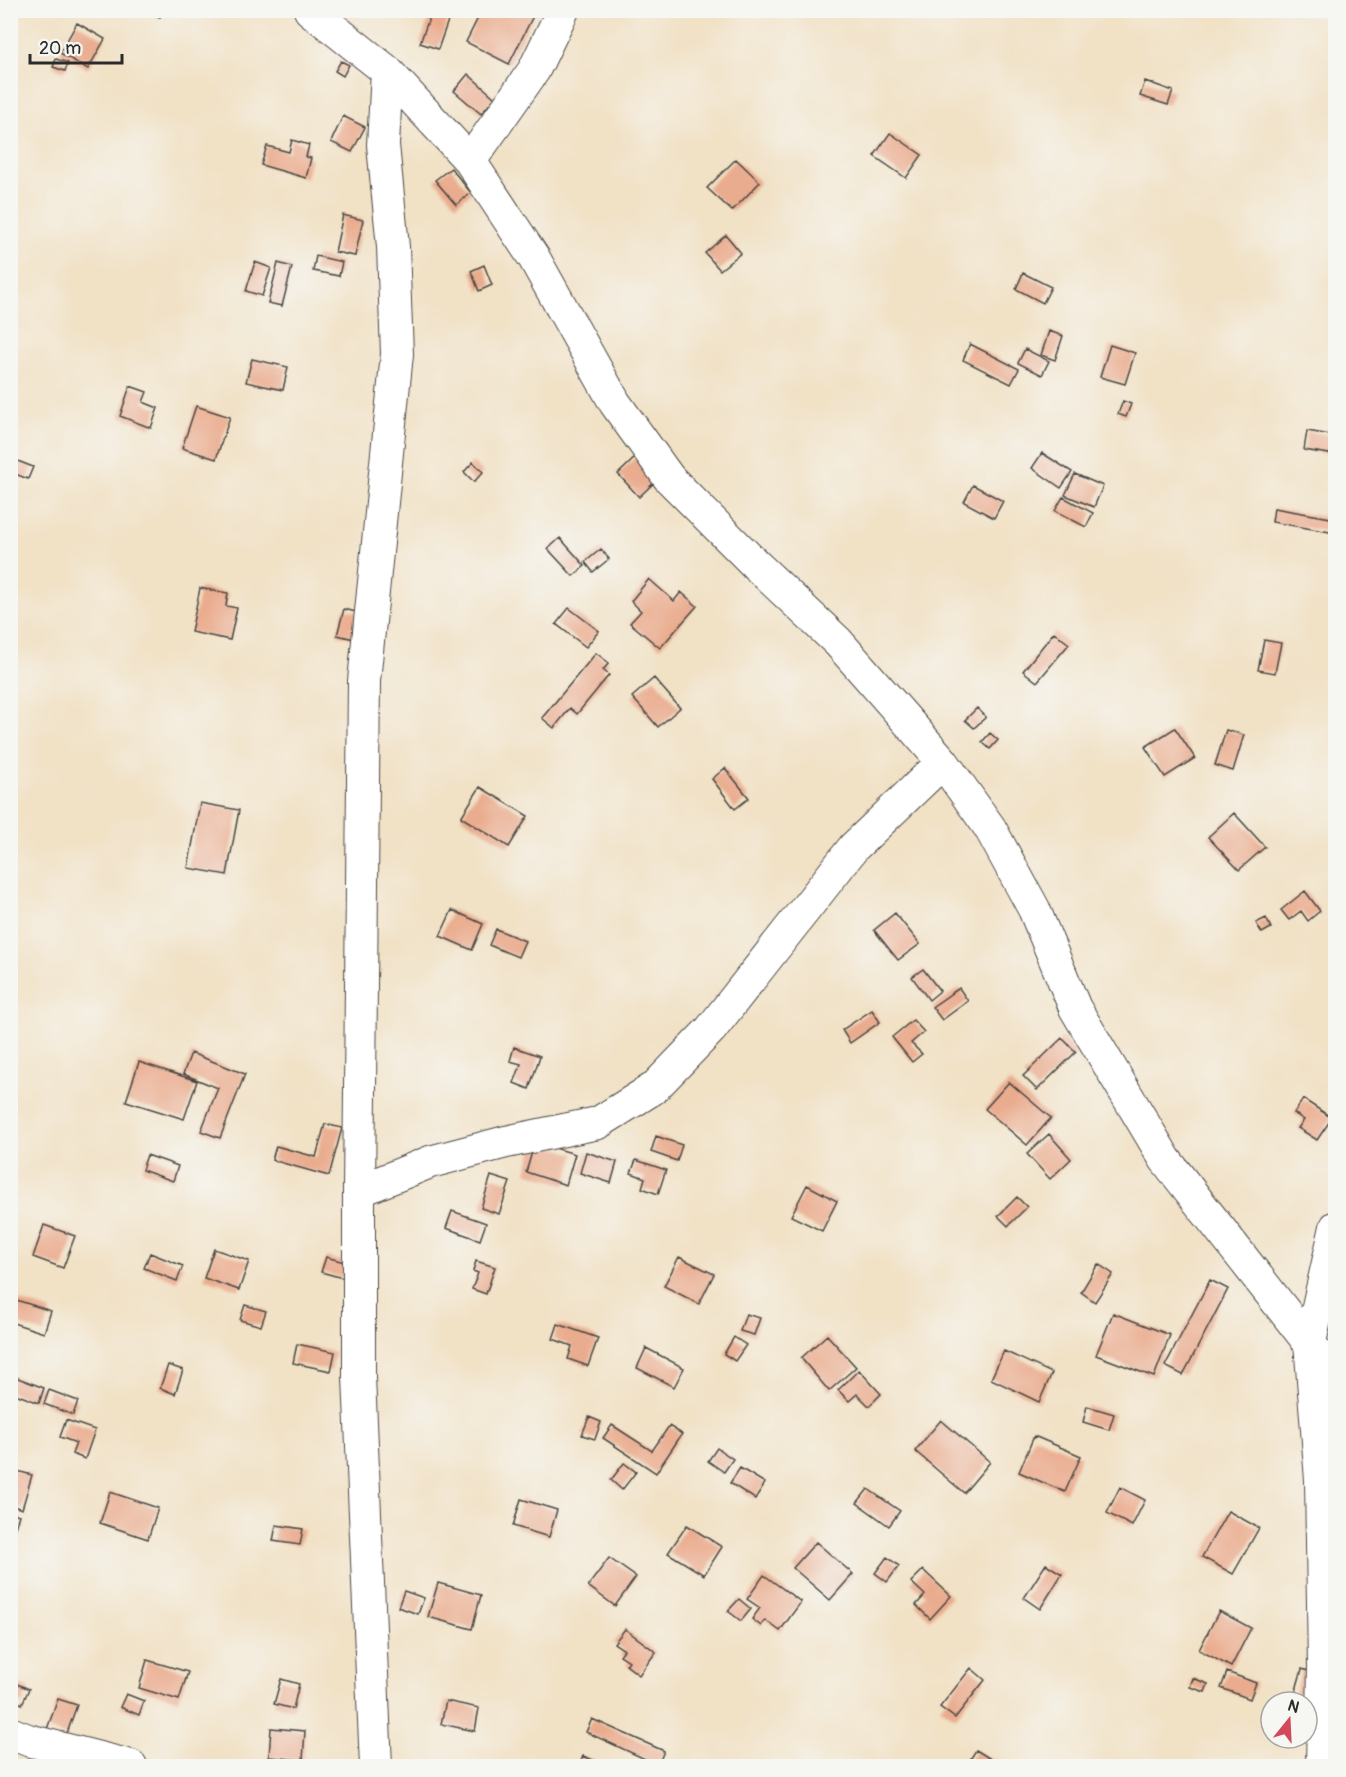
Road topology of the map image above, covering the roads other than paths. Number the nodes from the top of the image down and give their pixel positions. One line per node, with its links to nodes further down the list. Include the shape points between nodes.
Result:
1 (310, 10): 3 (street)
2 (563, 10): 4 (street, via 534,70)
3 (387, 71): 4 (street); 6 (street, via 383,145 393,247 397,354 364,681)
4 (471, 161): 5 (street, via 534,258 615,403 669,478 838,642)
5 (943, 762): 6 (street, via 854,847 711,1029 654,1088 598,1123 429,1162); 8 (street, via 990,828 1034,909 1075,1008 1165,1159)
6 (359, 1191): 12 (street, via 359,1377)
7 (1335, 1227): 8 (street)
8 (1310, 1342): 9 (street); 13 (street, via 1321,1480)
9 (1335, 1377)
10 (10, 1733): 11 (street)
11 (131, 1767)
12 (376, 1767)
13 (1322, 1767)

